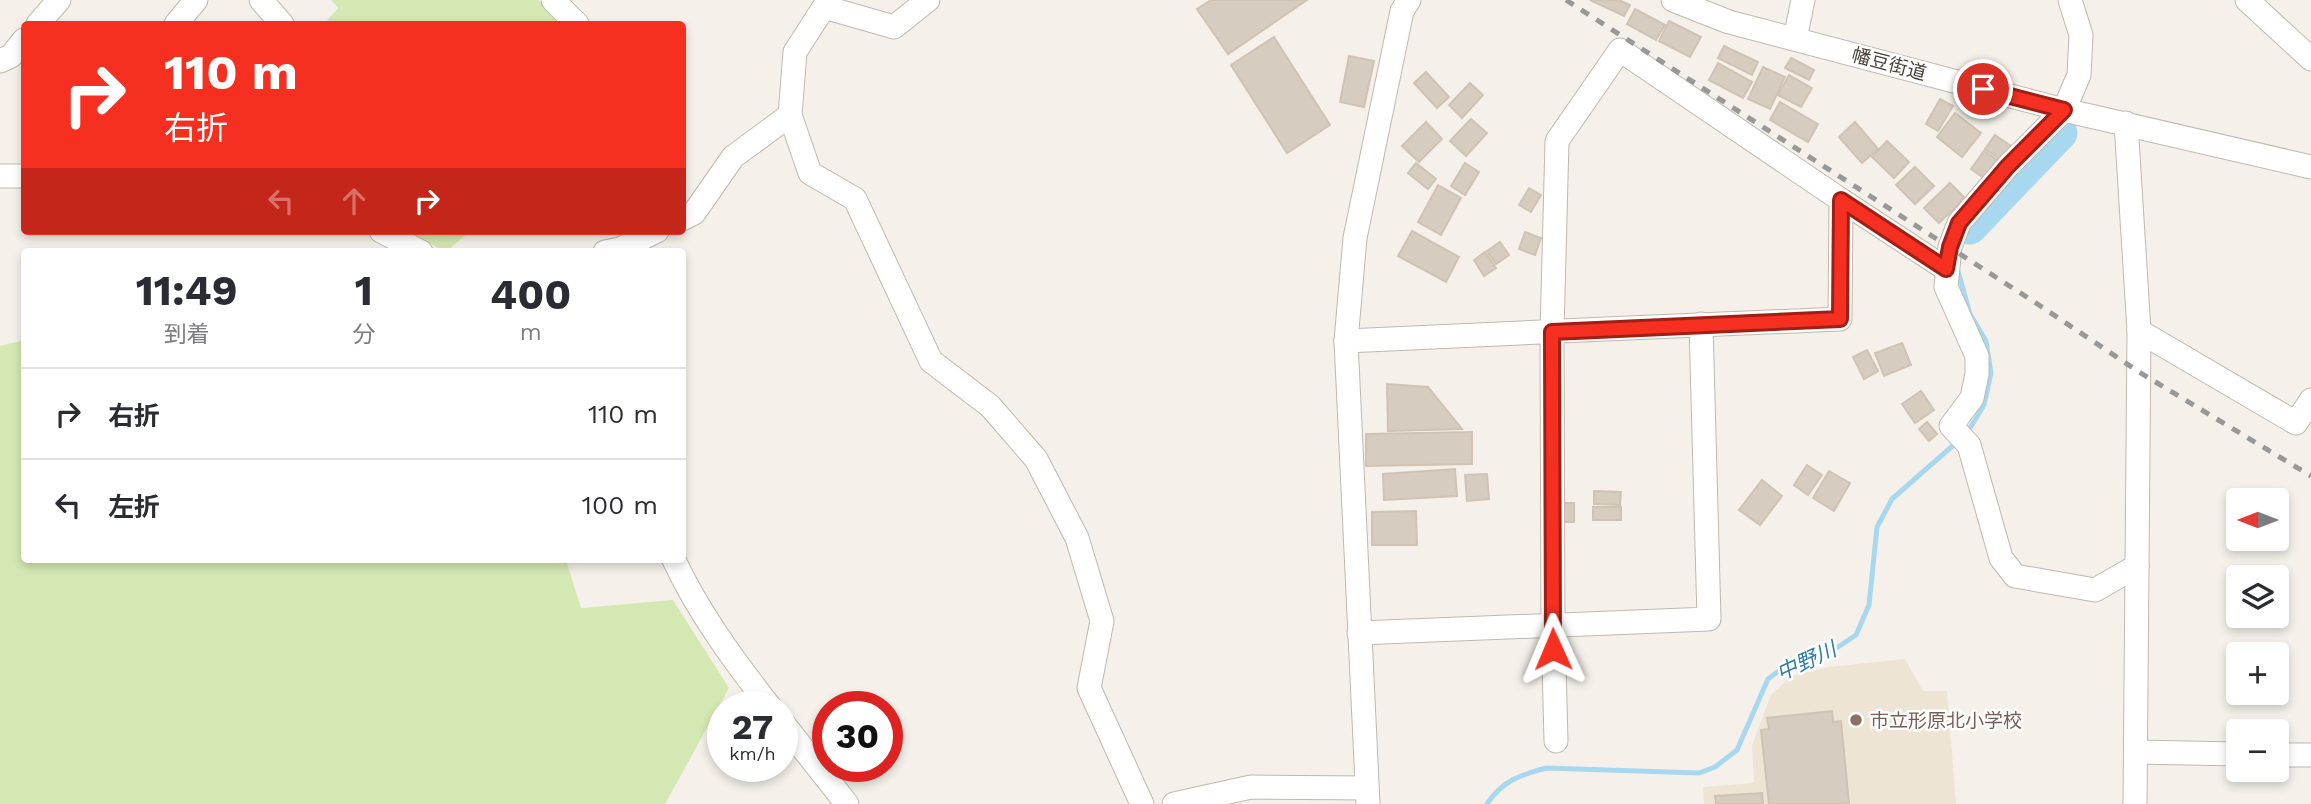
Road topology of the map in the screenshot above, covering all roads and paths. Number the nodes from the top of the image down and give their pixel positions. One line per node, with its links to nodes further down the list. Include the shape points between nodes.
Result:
1 (59, 0): 11 (street)
2 (196, 0): 12 (street)
3 (261, 0): 13 (street)
4 (552, 0): 14 (street)
5 (929, 0): 18 (street, via 894,27 824,7 795,52)
6 (1409, 0): 33 (street, via 1402,11 1355,238)
7 (1673, 0): 15 (street, 幡豆街道, via 1728,22)
8 (1803, 0): 15 (street)
9 (2070, 0): 17 (street, via 2081,35 2080,61)
10 (2247, 0): 16 (street)
11 (41, 21)
12 (178, 21)
13 (279, 21)
14 (574, 21)
15 (1796, 39): 17 (street, 幡豆街道)
16 (2311, 60)
17 (2064, 110): 19 (street, 幡豆街道); 29 (street, via 1959,223)
18 (790, 115): 24 (street, via 733,157 694,213); 48 (street, via 810,173 855,199 931,361 990,406 1036,459 1077,538 1102,621 1089,688)
19 (2126, 123): 20 (street); 31 (street)
20 (2311, 167)
21 (0, 176): 22 (street)
22 (21, 176)
23 (1841, 200): 29 (street); 30 (street, via 1840,319); 32 (street, via 1620,50 1557,141)
24 (686, 217)
25 (389, 235): 28 (street)
26 (646, 235): 27 (street)
27 (617, 246)
28 (413, 248)
29 (1946, 269): 36 (street, via 1946,287 1977,356 1978,374 1972,398 1951,426 1969,446 2001,558 2015,576 2095,590)
30 (1702, 324): 32 (street); 37 (street, via 1709,619)
31 (2139, 331): 34 (street, via 2296,424); 36 (street)
32 (1552, 332): 33 (street); 37 (street)
33 (1346, 341): 38 (street)
34 (2311, 400)
35 (676, 563): 39 (street)
36 (2137, 566): 42 (street)
37 (1553, 626): 38 (street); 40 (street)
38 (1359, 633): 46 (street)
39 (758, 691)
40 (1556, 741)
41 (798, 742): 47 (street)
42 (2136, 752): 43 (street); 50 (street)
43 (2226, 754)
44 (2289, 755): 45 (street)
45 (2311, 755)
46 (1367, 796): 49 (street, via 1251,788)
47 (847, 804)
48 (1142, 804)
49 (1174, 804)
50 (2135, 804)

